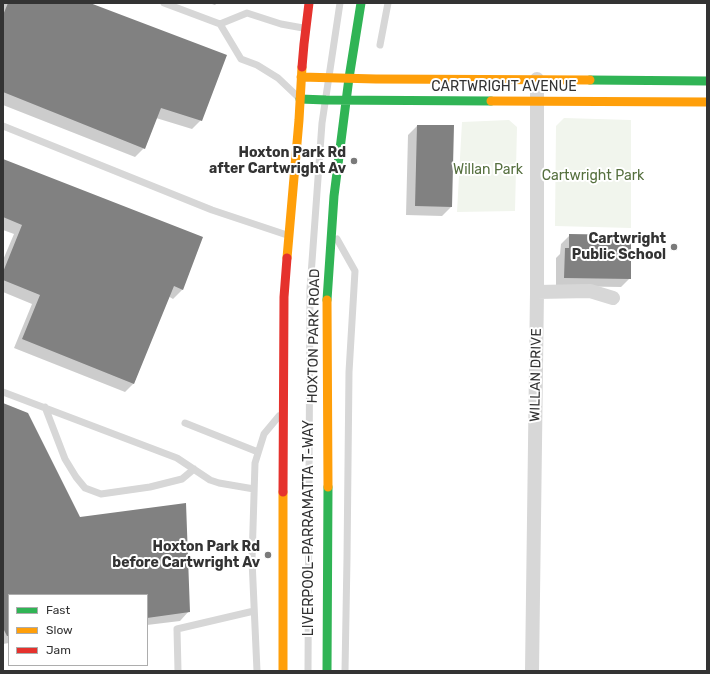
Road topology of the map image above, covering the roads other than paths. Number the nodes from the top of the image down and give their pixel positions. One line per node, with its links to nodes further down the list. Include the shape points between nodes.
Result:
1 (164, 3): 6 (lane)
2 (309, 3): 7 (main road, HOXTON PARK ROAD)
3 (340, 3): 10 (lane, LIVERPOOL–PARRAMATTA T-WAY)
4 (361, 3): 11 (main road, HOXTON PARK ROAD)
5 (388, 3): 8 (lane)
6 (220, 24): 7 (lane, via 247,13 281,24); 14 (lane, via 241,59 278,78)
7 (305, 28): 9 (main road, HOXTON PARK ROAD)
8 (380, 45)
9 (301, 77): 10 (main road, CARTWRIGHT AVENUE); 14 (main road, HOXTON PARK ROAD)
10 (328, 78): 11 (main road, CARTWRIGHT AVENUE); 15 (lane, LIVERPOOL–PARRAMATTA T-WAY)
11 (348, 78): 12 (main road, CARTWRIGHT AVENUE); 16 (main road, HOXTON PARK ROAD)
12 (537, 79): 13 (main road, CARTWRIGHT AVENUE); 17 (street, WILLAN DRIVE)
13 (707, 81)
14 (300, 99): 15 (main road, CARTWRIGHT AVENUE); 21 (main road, HOXTON PARK ROAD)
15 (326, 100): 16 (main road, CARTWRIGHT AVENUE); 35 (lane, LIVERPOOL–PARRAMATTA T-WAY, via 322,123 310,289)
16 (346, 100): 17 (main road, CARTWRIGHT AVENUE); 20 (main road, HOXTON PARK ROAD)
17 (536, 101): 18 (main road, CARTWRIGHT AVENUE); 22 (street, WILLAN DRIVE)
18 (707, 102)
19 (3, 126): 21 (lane, via 212,210)
20 (332, 228): 36 (main road, HOXTON PARK ROAD, via 327,294); 37 (lane, via 355,271 349,372)
21 (289, 235): 26 (main road, HOXTON PARK ROAD, via 284,297)
22 (536, 292): 23 (street, via 590,291); 38 (street, WILLAN DRIVE)
23 (613, 298)
24 (3, 392): 25 (lane)
25 (45, 407): 29 (lane, via 177,458); 29 (lane, via 65,459 85,488 101,494 150,487 182,478)
26 (283, 410): 28 (lane, via 264,434); 34 (main road, HOXTON PARK ROAD)
27 (185, 423): 28 (lane)
28 (258, 452): 30 (lane)
29 (194, 469): 30 (lane, via 219,483)
30 (254, 489): 31 (lane)
31 (254, 611): 32 (lane, via 177,629); 33 (lane)
32 (178, 671)
33 (257, 671)
34 (283, 671)
35 (308, 671)
36 (327, 671)
37 (345, 671)
38 (532, 671)

